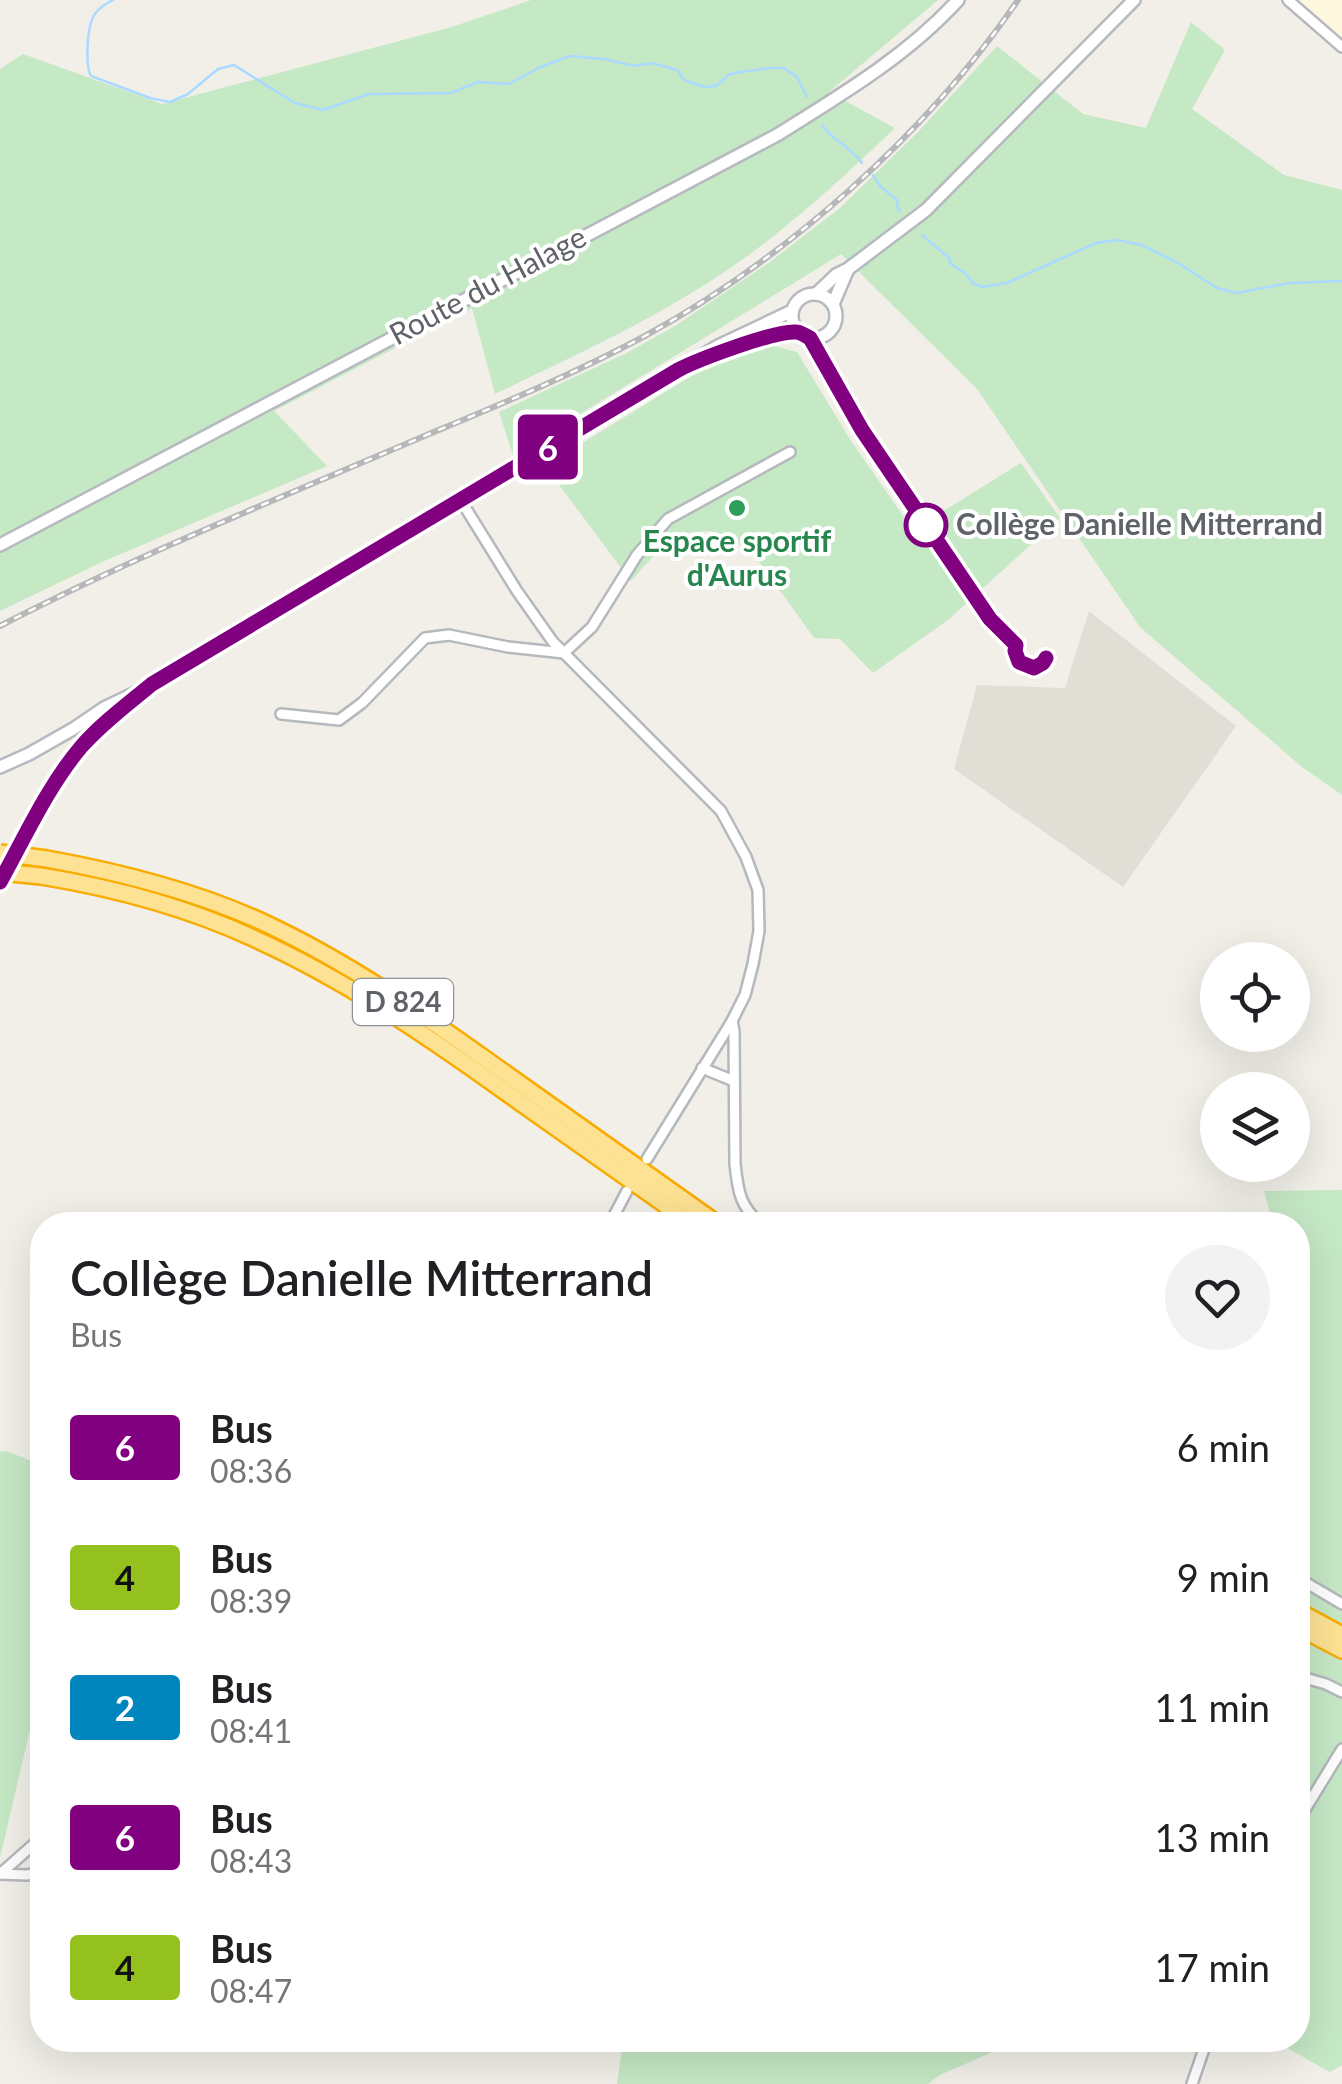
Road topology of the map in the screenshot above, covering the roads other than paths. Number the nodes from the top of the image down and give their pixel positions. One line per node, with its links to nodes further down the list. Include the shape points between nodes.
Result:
1 (958, 0): 13 (main road, Route du Halage, via 853,88 777,135)
2 (1134, 0): 5 (main road, via 926,210)
3 (1288, 0): 4 (street)
4 (1342, 47)
5 (848, 269): 6 (main road); 7 (main road)
6 (816, 294): 7 (main road); 8 (main road, via 801,298)
7 (833, 304): 9 (main road, via 829,332 810,338)
8 (792, 311): 9 (main road); 10 (main road)
9 (798, 332): 10 (main road)
10 (703, 356): 12 (main road)
11 (790, 452): 14 (street, via 668,519 592,627)
12 (460, 499): 14 (street); 15 (main road)
13 (0, 545)
14 (564, 653): 16 (street, via 449,634 425,638 339,720); 21 (street, via 721,812 746,857 758,890 758,931)
15 (152, 684): 17 (main road); 20 (main road, via 75,755)
16 (281, 714)
17 (0, 766)
18 (0, 854): 28 (highway, D 824, bridge, via 47,859 200,898 321,952 430,1020)
19 (0, 872): 27 (highway, D 824, bridge, via 86,884 173,907 332,977)
20 (0, 882)
21 (732, 1021): 22 (street); 23 (street)
22 (702, 1068): 23 (street); 24 (street)
23 (734, 1081): 29 (street, via 737,1185)
24 (647, 1159)
25 (627, 1191): 26 (street)
26 (616, 1212)
27 (676, 1212)
28 (701, 1212)
29 (750, 1212)
30 (1310, 1585): 31 (street)
31 (1342, 1604)
32 (1310, 1618): 34 (highway)
33 (1310, 1634): 35 (highway)
34 (1342, 1635)
35 (1342, 1650)
36 (1310, 1679): 37 (street)
37 (1342, 1692)
38 (1342, 1748): 39 (street)
39 (1310, 1801)
40 (30, 1848): 41 (street)
41 (0, 1874): 42 (street)
42 (30, 1874)
43 (1203, 2052): 44 (street)
44 (1192, 2084)

